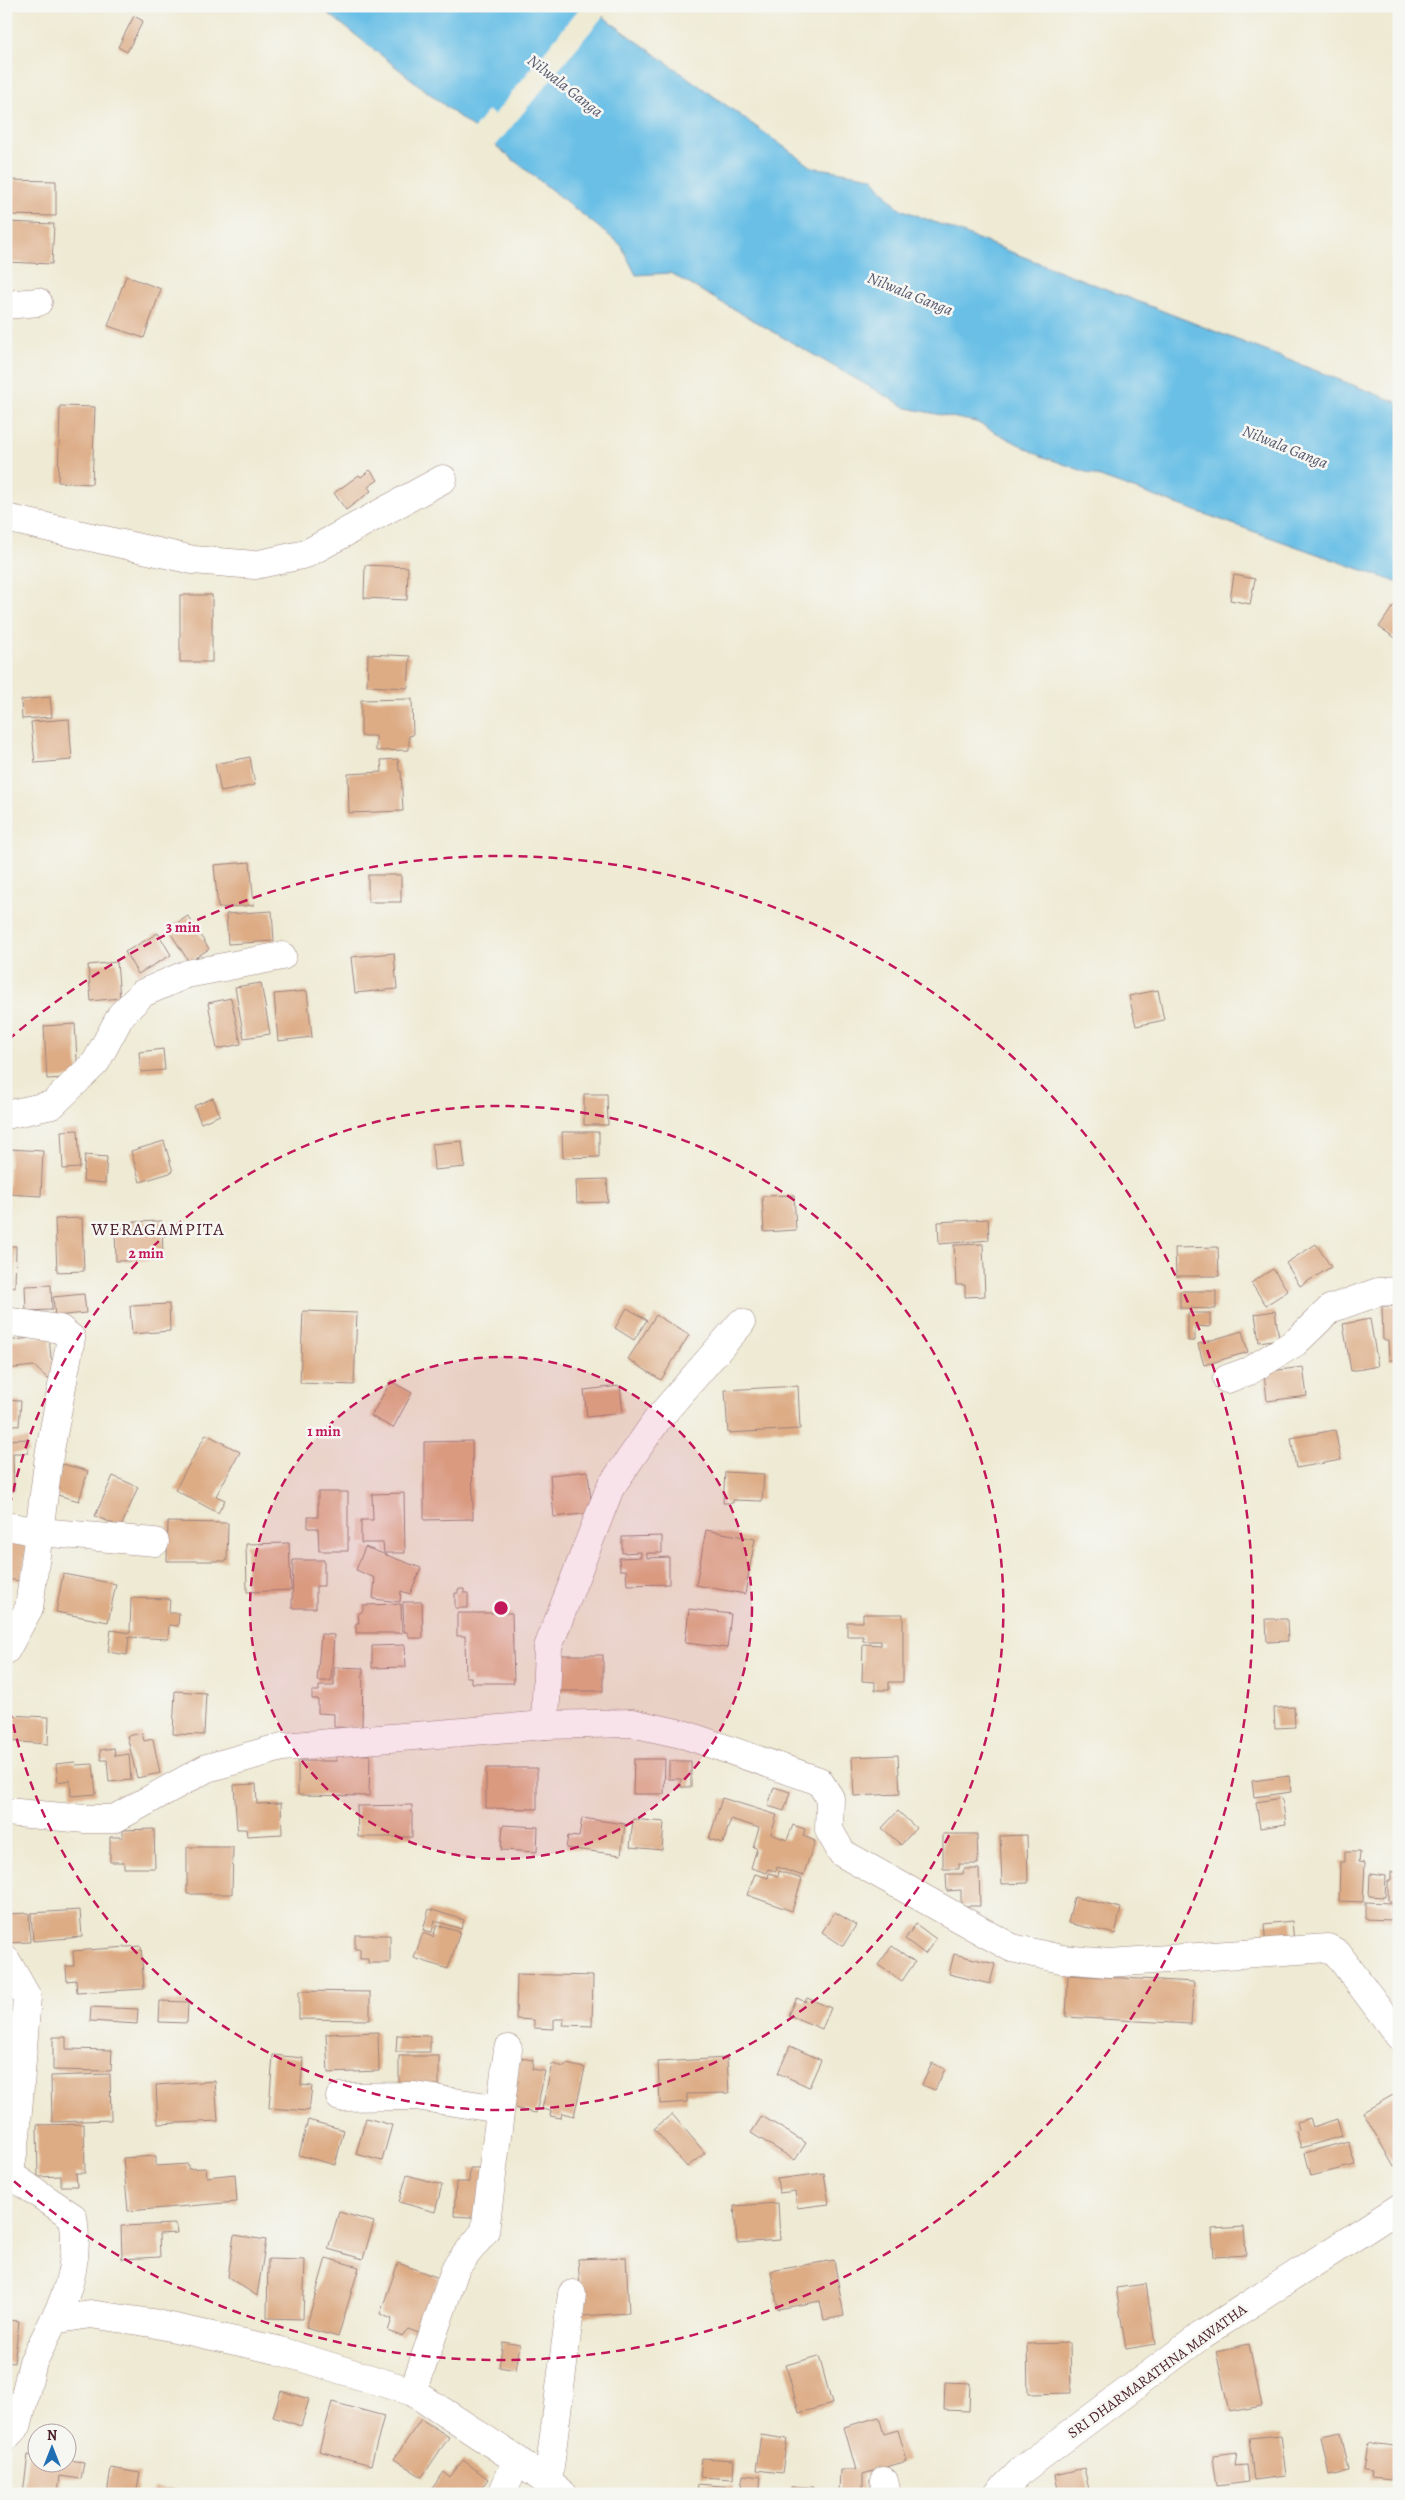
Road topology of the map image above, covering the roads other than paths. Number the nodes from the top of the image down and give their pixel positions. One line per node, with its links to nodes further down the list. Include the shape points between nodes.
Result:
1 (38, 302): 2 (street)
2 (6, 305)
3 (443, 479): 4 (street, via 306,554 255,565 193,560)
4 (6, 518)
5 (282, 956): 6 (street, via 187,974 143,993 121,1016 96,1062 52,1105)
6 (6, 1115)
7 (1399, 1291): 10 (street, via 1378,1292 1330,1309 1296,1342 1249,1371)
8 (6, 1321): 12 (street, via 60,1329 71,1338 49,1456)
9 (740, 1323): 15 (street, via 656,1420 610,1488 548,1647)
10 (1227, 1380)
11 (6, 1526): 12 (street)
12 (40, 1532): 13 (street); 14 (street, via 29,1608)
13 (155, 1542)
14 (6, 1650)
15 (545, 1725): 16 (street, via 282,1747 207,1768 114,1819); 18 (street, via 632,1723 686,1735 819,1780 830,1798 829,1830 842,1853 1012,1948 1060,1959 1109,1963 1328,1948 1337,1953)
16 (6, 1812)
17 (6, 1960): 22 (street, via 27,1996 16,2136)
18 (1399, 2036)
19 (508, 2049): 21 (street)
20 (340, 2097): 21 (street, via 415,2096)
21 (500, 2109): 26 (street, via 485,2231 456,2267)
22 (8, 2172): 25 (street, via 73,2217 74,2256 66,2298)
23 (1399, 2208): 31 (street, SRI DHARMARATHNA MAWATHA, via 1202,2335 1022,2470)
24 (572, 2294): 29 (street)
25 (54, 2320): 26 (street, via 90,2314 152,2323 277,2350); 27 (street, via 33,2362 18,2424)
26 (412, 2392): 28 (street)
27 (6, 2437)
28 (517, 2460): 29 (street); 30 (street)
29 (555, 2488)
30 (502, 2494)
31 (998, 2494)

